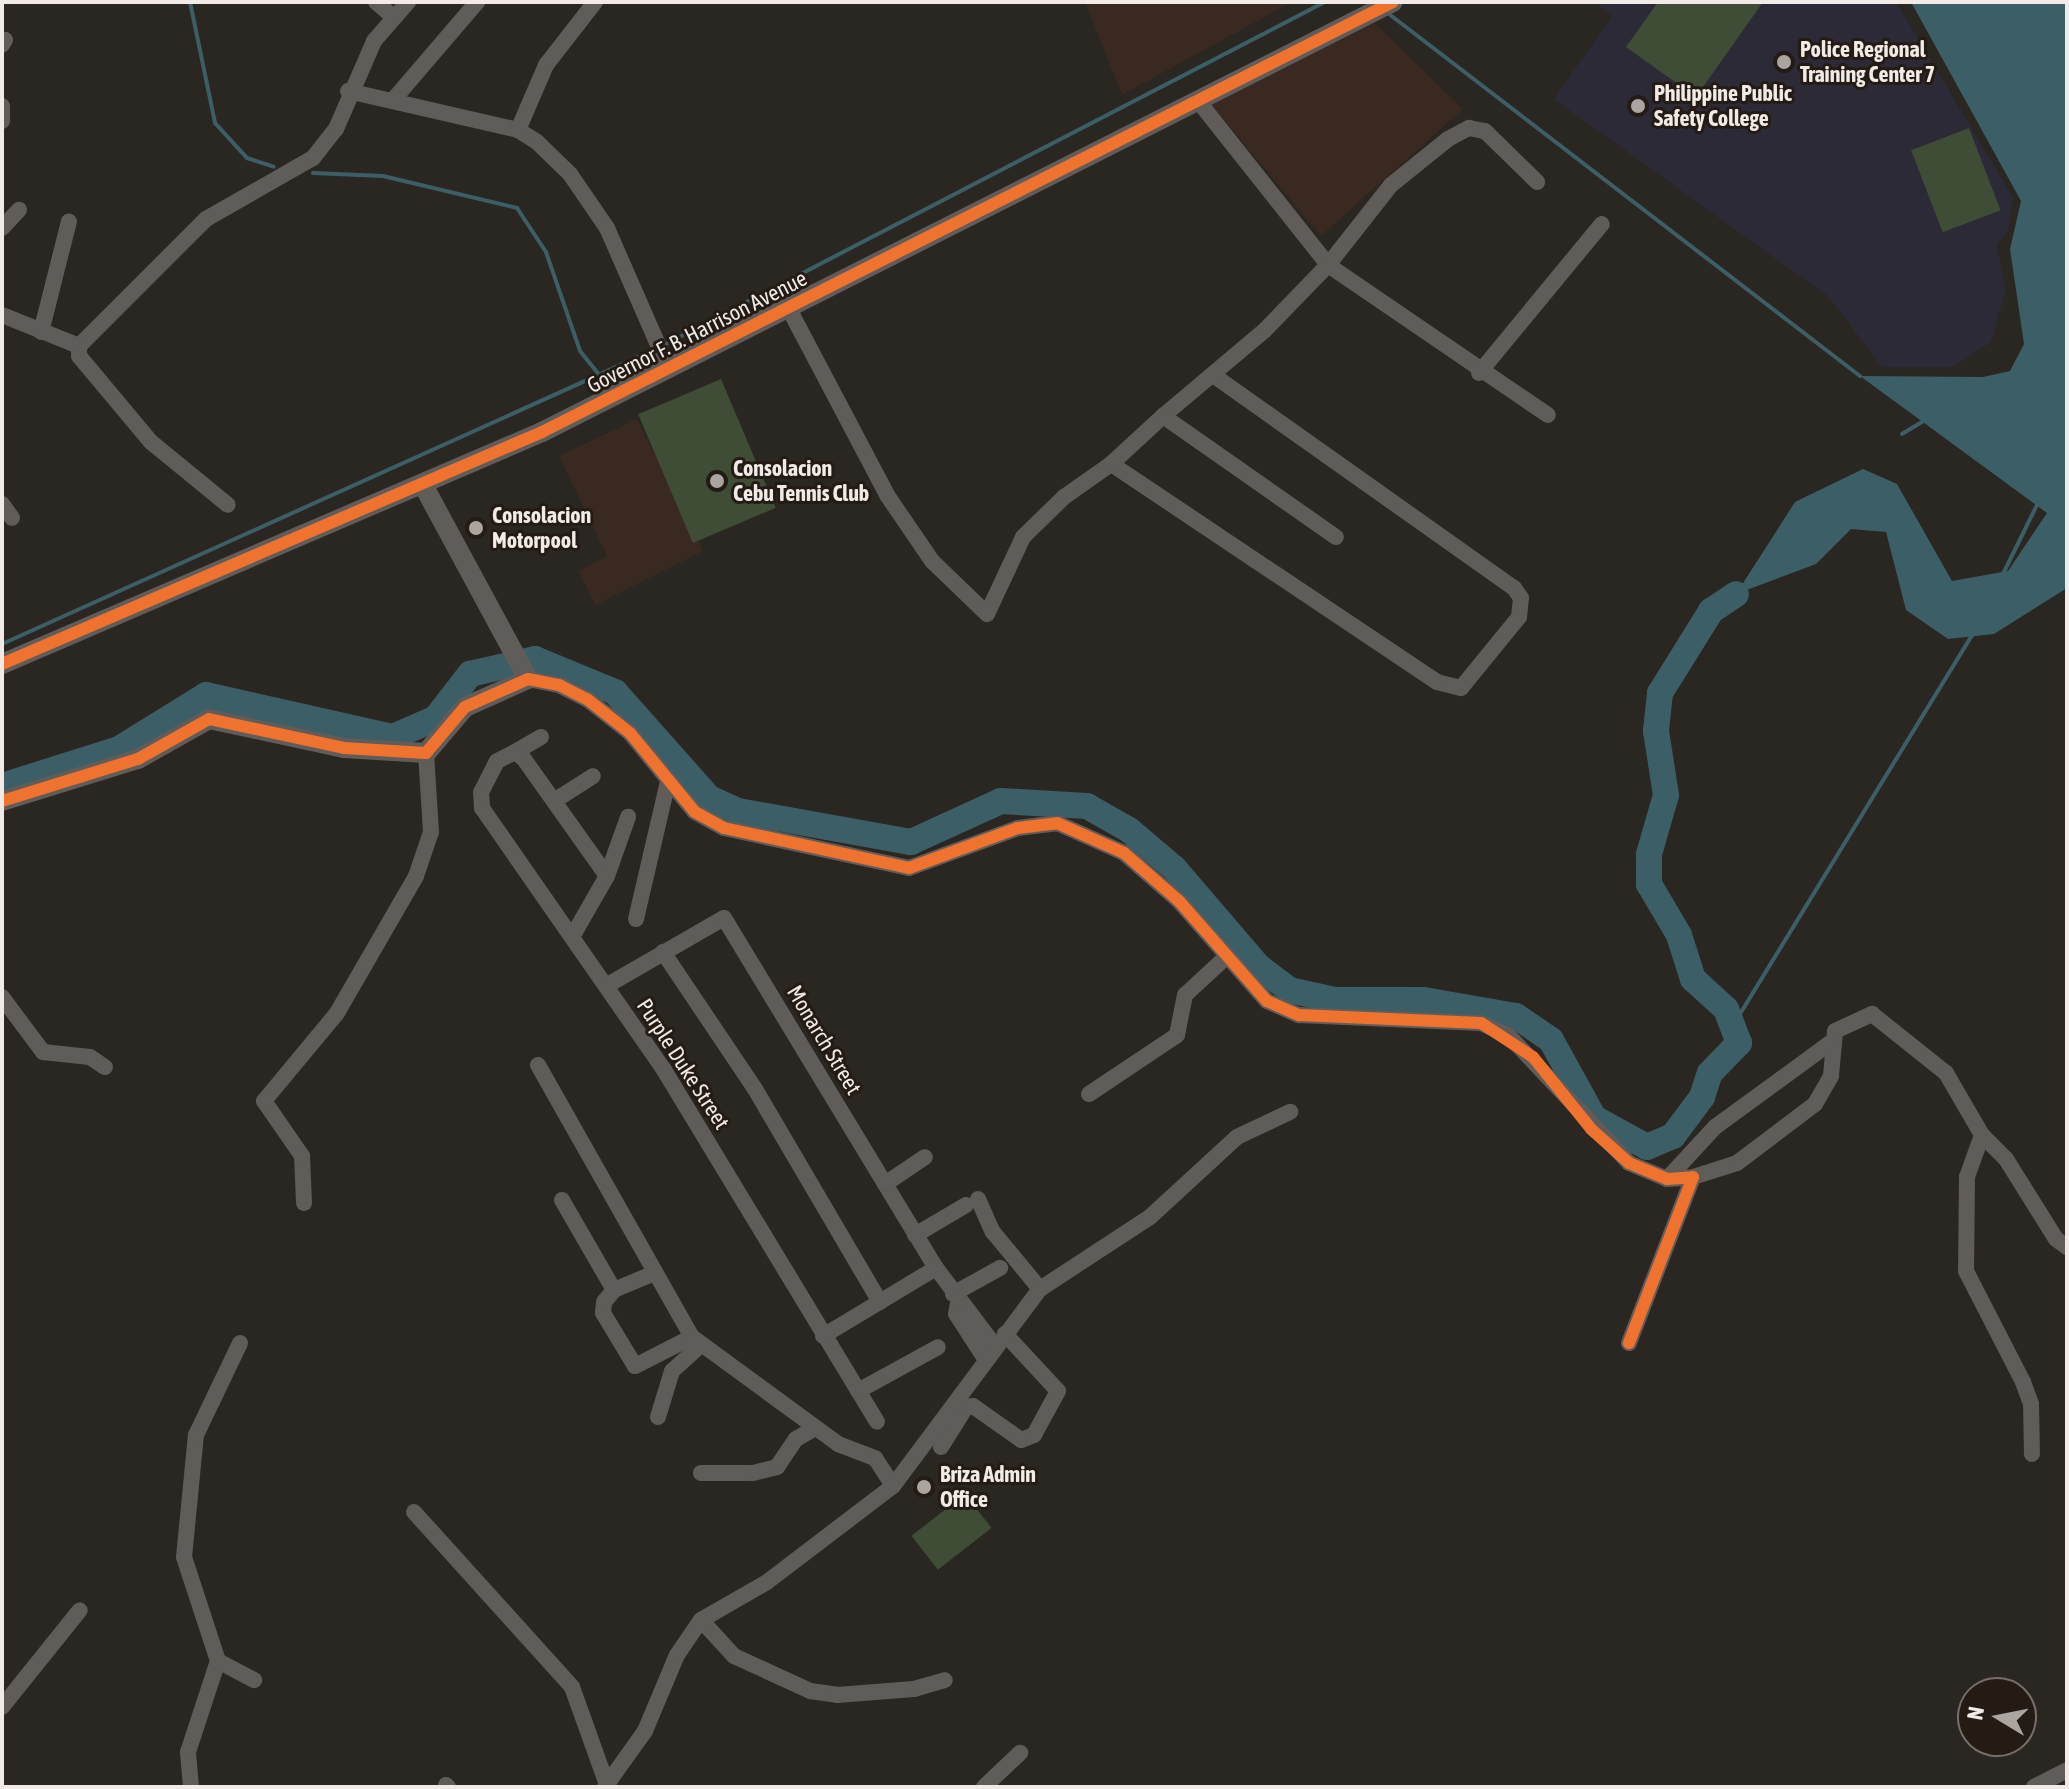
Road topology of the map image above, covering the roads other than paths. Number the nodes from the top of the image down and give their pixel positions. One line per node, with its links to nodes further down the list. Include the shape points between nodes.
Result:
1 (376, 2): 6 (street)
2 (408, 2): 6 (street)
3 (477, 2): 8 (street)
4 (595, 2): 12 (street, via 546,65)
5 (1393, 2): 9 (street, Governor F. B. Harrison Avenue)
6 (392, 16): 7 (street)
7 (348, 91): 8 (street); 22 (street, via 336,129 313,158 206,219)
8 (394, 99): 12 (street)
9 (1199, 102): 18 (street); 19 (street, Governor F. B. Harrison Avenue)
10 (2, 106): 11 (street)
11 (2, 121)
12 (518, 130): 23 (street, via 570,174 607,228)
13 (1537, 182): 18 (street, via 1485,131 1469,128 1391,185)
14 (19, 210): 17 (street)
15 (69, 221): 21 (street)
16 (1602, 224): 24 (street)
17 (2, 228)
18 (1328, 265): 24 (street); 25 (street)
19 (788, 307): 23 (street, Governor F. B. Harrison Avenue); 28 (street, via 887,495 932,561 987,614 1023,537 1064,497)
20 (2, 315): 21 (street)
21 (41, 332): 22 (street)
22 (79, 346): 30 (street, via 79,356 151,442)
23 (662, 353): 29 (street, Governor F. B. Harrison Avenue)
24 (1479, 373): 26 (street)
25 (1213, 375): 27 (street); 28 (street, via 1514,588 1521,598 1519,617 1461,688 1437,682)
26 (1548, 415)
27 (1163, 416): 28 (street); 31 (street)
28 (1111, 464)
29 (423, 485): 32 (street, Governor F. B. Harrison Avenue); 33 (street)
30 (228, 505)
31 (1336, 537)
32 (2, 664)
33 (521, 668): 35 (street, via 465,707); 38 (street, via 587,699 630,733)
34 (541, 737): 36 (street)
35 (426, 753): 39 (street, via 344,748 209,719 138,759); 60 (street, via 431,832 416,876 337,1013 264,1101 302,1156)
36 (520, 756): 40 (street); 44 (street, Purple Duke Street, via 497,761 481,792 482,808)
37 (593, 776): 40 (street)
38 (668, 781): 43 (street); 46 (street, via 695,812 724,828 909,868 1018,828 1057,823 1124,853 1179,901)
39 (2, 801)
40 (554, 801): 42 (street)
41 (628, 817): 42 (street)
42 (607, 876): 44 (street)
43 (636, 919)
44 (572, 937): 47 (street, Purple Duke Street)
45 (663, 952): 47 (street, Monarch Street); 58 (street, Monarch Street, via 724,918); 69 (street, via 755,1089)
46 (1225, 958): 52 (street, via 1185,995 1177,1035); 57 (street, via 1267,1001 1299,1015 1481,1023 1509,1036 1620,1155)
47 (606, 986): 70 (street, Purple Duke Street)
48 (2, 997): 51 (street, via 43,1052 90,1057)
49 (1830, 1043): 54 (street, via 1844,1021 1865,1014 1882,1017 1946,1073); 56 (street, via 1831,1076 1815,1104 1737,1163); 57 (street, via 1715,1127)
50 (538, 1065): 65 (street)
51 (105, 1067)
52 (1089, 1094)
53 (1290, 1112): 66 (street, via 1237,1137 1150,1217)
54 (1982, 1135): 62 (street, via 2006,1159 2056,1239); 81 (street, via 1967,1177 1966,1271 2027,1393)
55 (925, 1157): 58 (street)
56 (1693, 1177): 57 (street); 73 (street)
57 (1667, 1179)
58 (885, 1184): 61 (street, Monarch Street)
59 (562, 1200): 67 (street)
60 (304, 1203)
61 (915, 1235): 63 (street, Monarch Street); 66 (street, via 972,1202)
62 (2067, 1247)
63 (936, 1268): 68 (street, Monarch Street); 69 (street)
64 (1000, 1268): 68 (street)
65 (652, 1274): 67 (street); 71 (street)
66 (1040, 1289): 75 (street)
67 (614, 1290): 71 (street, via 603,1313 628,1362 635,1366)
68 (955, 1298): 75 (street, Monarch Street, via 956,1314)
69 (880, 1302): 70 (street)
70 (823, 1336): 76 (street, Purple Duke Street)
71 (696, 1342): 77 (street, via 672,1371); 79 (street, via 770,1389)
72 (240, 1343): 87 (street, via 196,1435 184,1557)
73 (1629, 1343)
74 (938, 1347): 76 (street)
75 (995, 1347): 80 (street, Monarch Street, via 1058,1391 1034,1435 1021,1440 973,1406); 83 (street)
76 (858, 1391): 78 (street, Purple Duke Street)
77 (658, 1417)
78 (877, 1422)
79 (815, 1428): 82 (street, via 796,1439 777,1467 753,1473); 83 (street, via 875,1458)
80 (941, 1447)
81 (2032, 1454)
82 (701, 1473)
83 (893, 1486): 86 (street, via 767,1582)
84 (414, 1512): 93 (street, via 572,1687)
85 (80, 1610): 90 (street)
86 (701, 1620): 89 (street, via 734,1656 810,1691 837,1695 914,1689); 93 (street, via 677,1655 645,1731)
87 (218, 1661): 88 (street); 94 (street, via 188,1752)
88 (254, 1680)
89 (945, 1680)
90 (2, 1707)
91 (1020, 1753): 95 (street)
92 (2067, 1770): 96 (street)
93 (606, 1786)
94 (191, 1787)
95 (984, 1787)
96 (2034, 1787)

